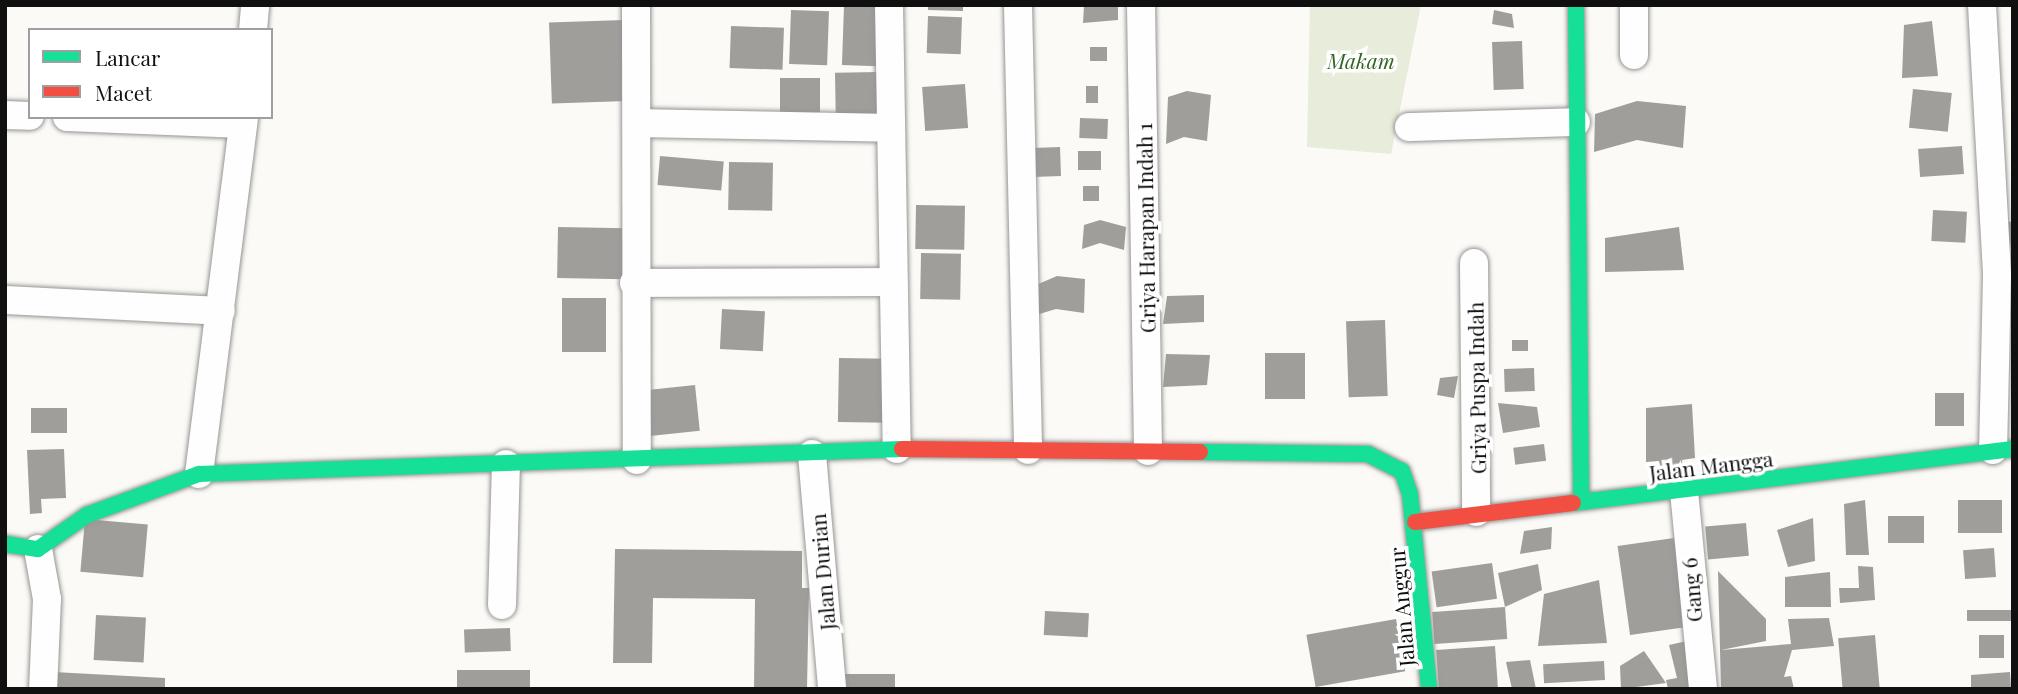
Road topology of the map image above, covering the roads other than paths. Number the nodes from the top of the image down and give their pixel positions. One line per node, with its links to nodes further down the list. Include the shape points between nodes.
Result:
1 (255, 5): 9 (street)
2 (636, 5): 16 (street)
3 (889, 5): 19 (street)
4 (1018, 5): 27 (street)
5 (1141, 5): 29 (street, Griya Harapan Indah 1)
6 (1576, 5): 15 (street)
7 (1634, 5): 10 (street)
8 (1982, 5): 17 (street)
9 (253, 28)
10 (1634, 55)
11 (5, 115): 12 (street)
12 (28, 116)
13 (156, 119): 14 (street)
14 (244, 121): 25 (street)
15 (1576, 122): 18 (street); 35 (street)
16 (637, 124): 19 (street); 23 (street)
17 (2002, 126): 21 (street)
18 (1409, 127)
19 (890, 128): 22 (street)
20 (1474, 263): 36 (street, Griya Puspa Indah)
21 (2005, 276): 28 (street)
22 (891, 282): 23 (street); 26 (street)
23 (634, 283): 31 (street)
24 (5, 300): 25 (street)
25 (221, 311): 33 (street)
26 (897, 449): 27 (street, Jalan Anggur); 30 (street, Jalan Anggur)
27 (1028, 450): 29 (street, Jalan Anggur)
28 (2003, 450): 34 (street, Jalan Mangga)
29 (1148, 451): 37 (street, Jalan Anggur, via 1368,454 1402,471)
30 (812, 454): 31 (street, Jalan Anggur); 42 (street, Jalan Durian)
31 (638, 460): 32 (street, Jalan Anggur)
32 (506, 464): 33 (street, Jalan Anggur); 40 (street)
33 (199, 474): 39 (street, Jalan Anggur, via 87,515)
34 (1684, 491): 35 (street, Jalan Mangga); 44 (street, Gang 6)
35 (1581, 501): 36 (street, Jalan Mangga)
36 (1476, 512): 37 (street, Jalan Mangga)
37 (1415, 522): 43 (street, Jalan Anggur)
38 (5, 544): 39 (street)
39 (38, 549): 41 (street, via 47,599)
40 (502, 605)
41 (43, 689)
42 (832, 689)
43 (1429, 689)
44 (1703, 689)

